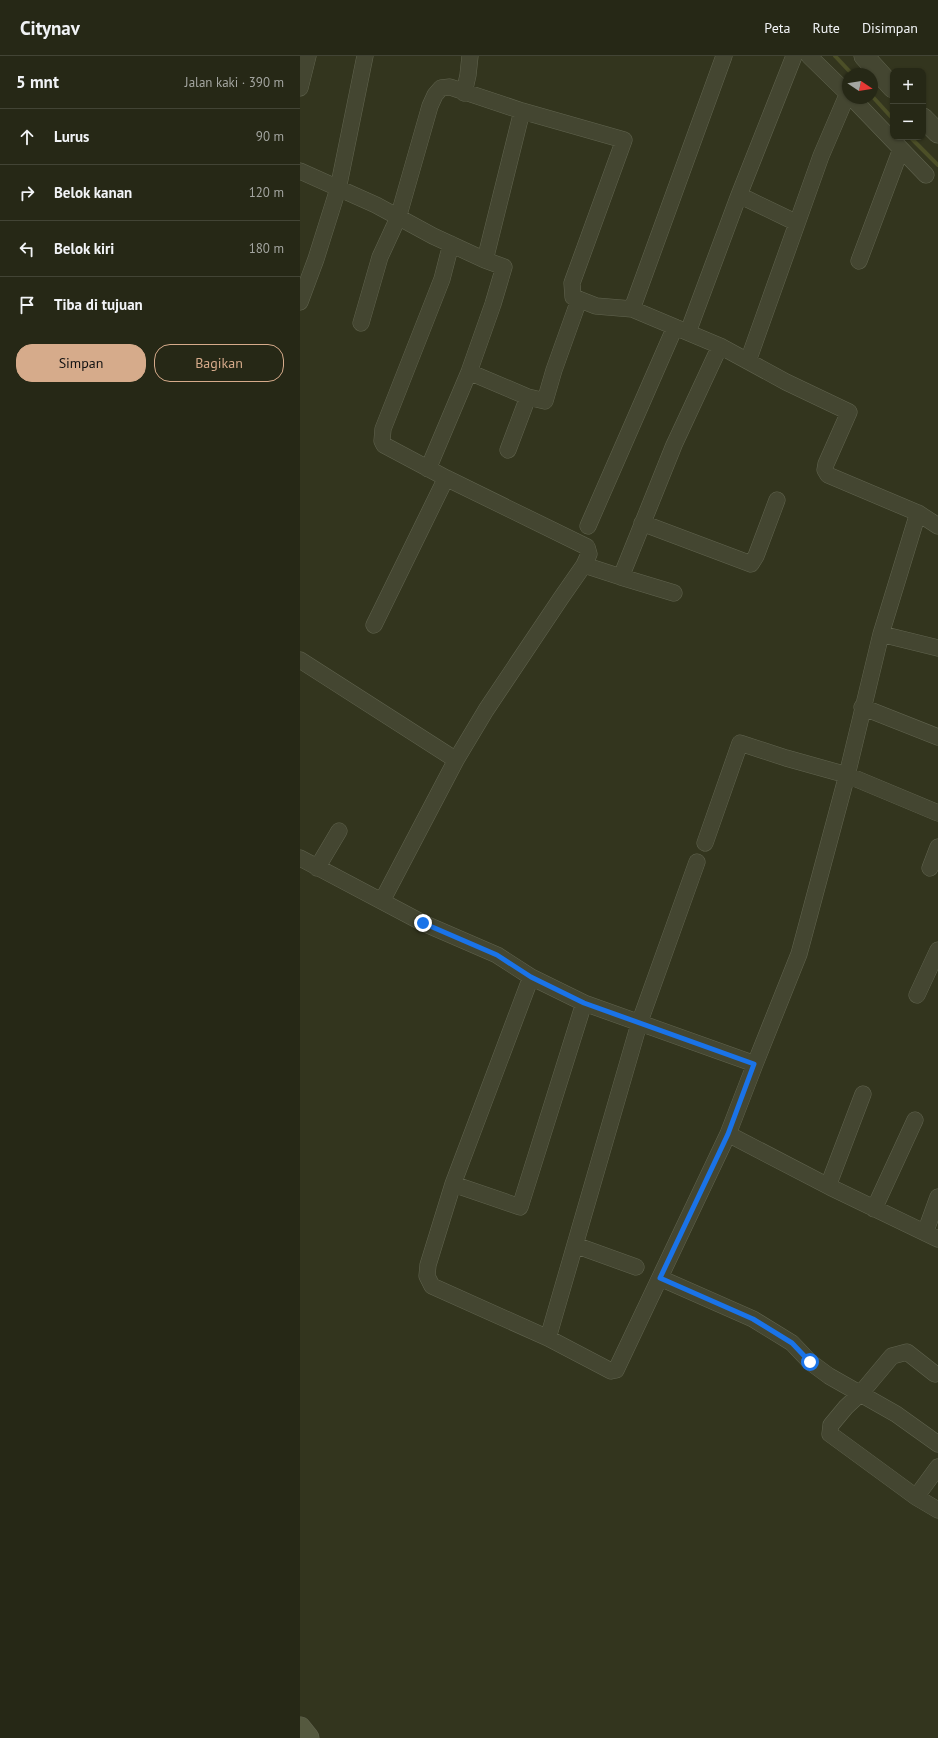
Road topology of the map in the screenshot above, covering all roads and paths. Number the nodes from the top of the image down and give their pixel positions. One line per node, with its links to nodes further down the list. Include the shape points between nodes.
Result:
1 (308, 56): 10 (street)
2 (365, 56): 20 (street)
3 (470, 56): 11 (street)
4 (724, 56): 29 (street)
5 (794, 56): 21 (street)
6 (809, 56): 9 (street)
7 (869, 66): 8 (street)
8 (890, 85)
9 (842, 87)
10 (300, 88)
11 (464, 93): 14 (street); 22 (street, via 450,87 440,88 435,95)
12 (843, 104): 23 (street)
13 (858, 104): 17 (street)
14 (522, 111): 25 (street); 27 (street, via 624,140 572,282 572,297)
15 (926, 121): 16 (street)
16 (938, 133)
17 (901, 149): 19 (street); 26 (street)
18 (300, 171): 20 (street)
19 (926, 175)
20 (338, 189): 22 (street, via 376,205); 28 (street)
21 (738, 195): 23 (street); 31 (street)
22 (398, 218): 24 (street); 30 (street, via 380,257)
23 (797, 223): 33 (street)
24 (451, 244): 25 (street); 37 (street, via 442,279 382,436 384,445)
25 (485, 260): 34 (street, via 504,267)
26 (859, 261)
27 (579, 300): 29 (street, via 596,306); 35 (street, via 545,401)
28 (300, 302)
29 (632, 308): 31 (street)
30 (361, 323)
31 (682, 330): 32 (street); 42 (street)
32 (720, 346): 33 (street); 41 (street)
33 (748, 361): 40 (street, via 849,412 826,464 825,470 828,474)
34 (469, 372): 35 (street); 37 (street)
35 (528, 397): 36 (street)
36 (508, 450)
37 (428, 469): 38 (street)
38 (446, 478): 44 (street, via 587,547 589,554); 47 (street)
39 (777, 500): 41 (street, via 751,564)
40 (918, 513): 43 (street); 48 (street)
41 (642, 523): 45 (street)
42 (588, 526)
43 (938, 526)
44 (584, 566): 45 (street); 53 (street, via 486,710)
45 (621, 577): 46 (street)
46 (674, 593)
47 (374, 625)
48 (881, 634): 49 (street); 51 (street)
49 (938, 648)
50 (300, 660): 53 (street)
51 (862, 706): 52 (street); 54 (street)
52 (938, 737)
53 (456, 760): 63 (street)
54 (847, 775): 55 (street); 57 (street, via 740,743); 69 (street, via 799,954)
55 (938, 812)
56 (338, 831): 61 (street)
57 (705, 843)
58 (938, 847): 62 (street)
59 (300, 858): 61 (street)
60 (697, 862): 68 (street)
61 (317, 868): 63 (street)
62 (930, 868)
63 (382, 902): 65 (street, via 497,955)
64 (938, 950): 66 (street)
65 (531, 977): 67 (street); 73 (street)
66 (917, 995)
67 (584, 1003): 68 (street); 73 (street, via 520,1207)
68 (639, 1024): 69 (street); 78 (street)
69 (754, 1064): 72 (street)
70 (863, 1094): 74 (street)
71 (915, 1120): 76 (street)
72 (728, 1134): 74 (street); 80 (street)
73 (454, 1184): 81 (street, via 428,1265 427,1276 432,1286)
74 (828, 1186): 76 (street)
75 (938, 1197): 77 (street)
76 (874, 1209): 77 (street)
77 (931, 1236)
78 (575, 1245): 79 (street); 81 (street)
79 (636, 1267)
80 (660, 1278): 81 (street, via 616,1370 611,1371); 83 (street, via 753,1319 792,1343 810,1362 829,1376)
81 (548, 1338)
82 (937, 1372): 83 (street, via 906,1352 900,1353 892,1356)
83 (861, 1393): 84 (street); 86 (street, via 831,1425 830,1434)
84 (938, 1444)
85 (938, 1467): 86 (street)
86 (916, 1497): 87 (street)
87 (938, 1510)
88 (300, 1728): 89 (main road)
89 (308, 1738)

